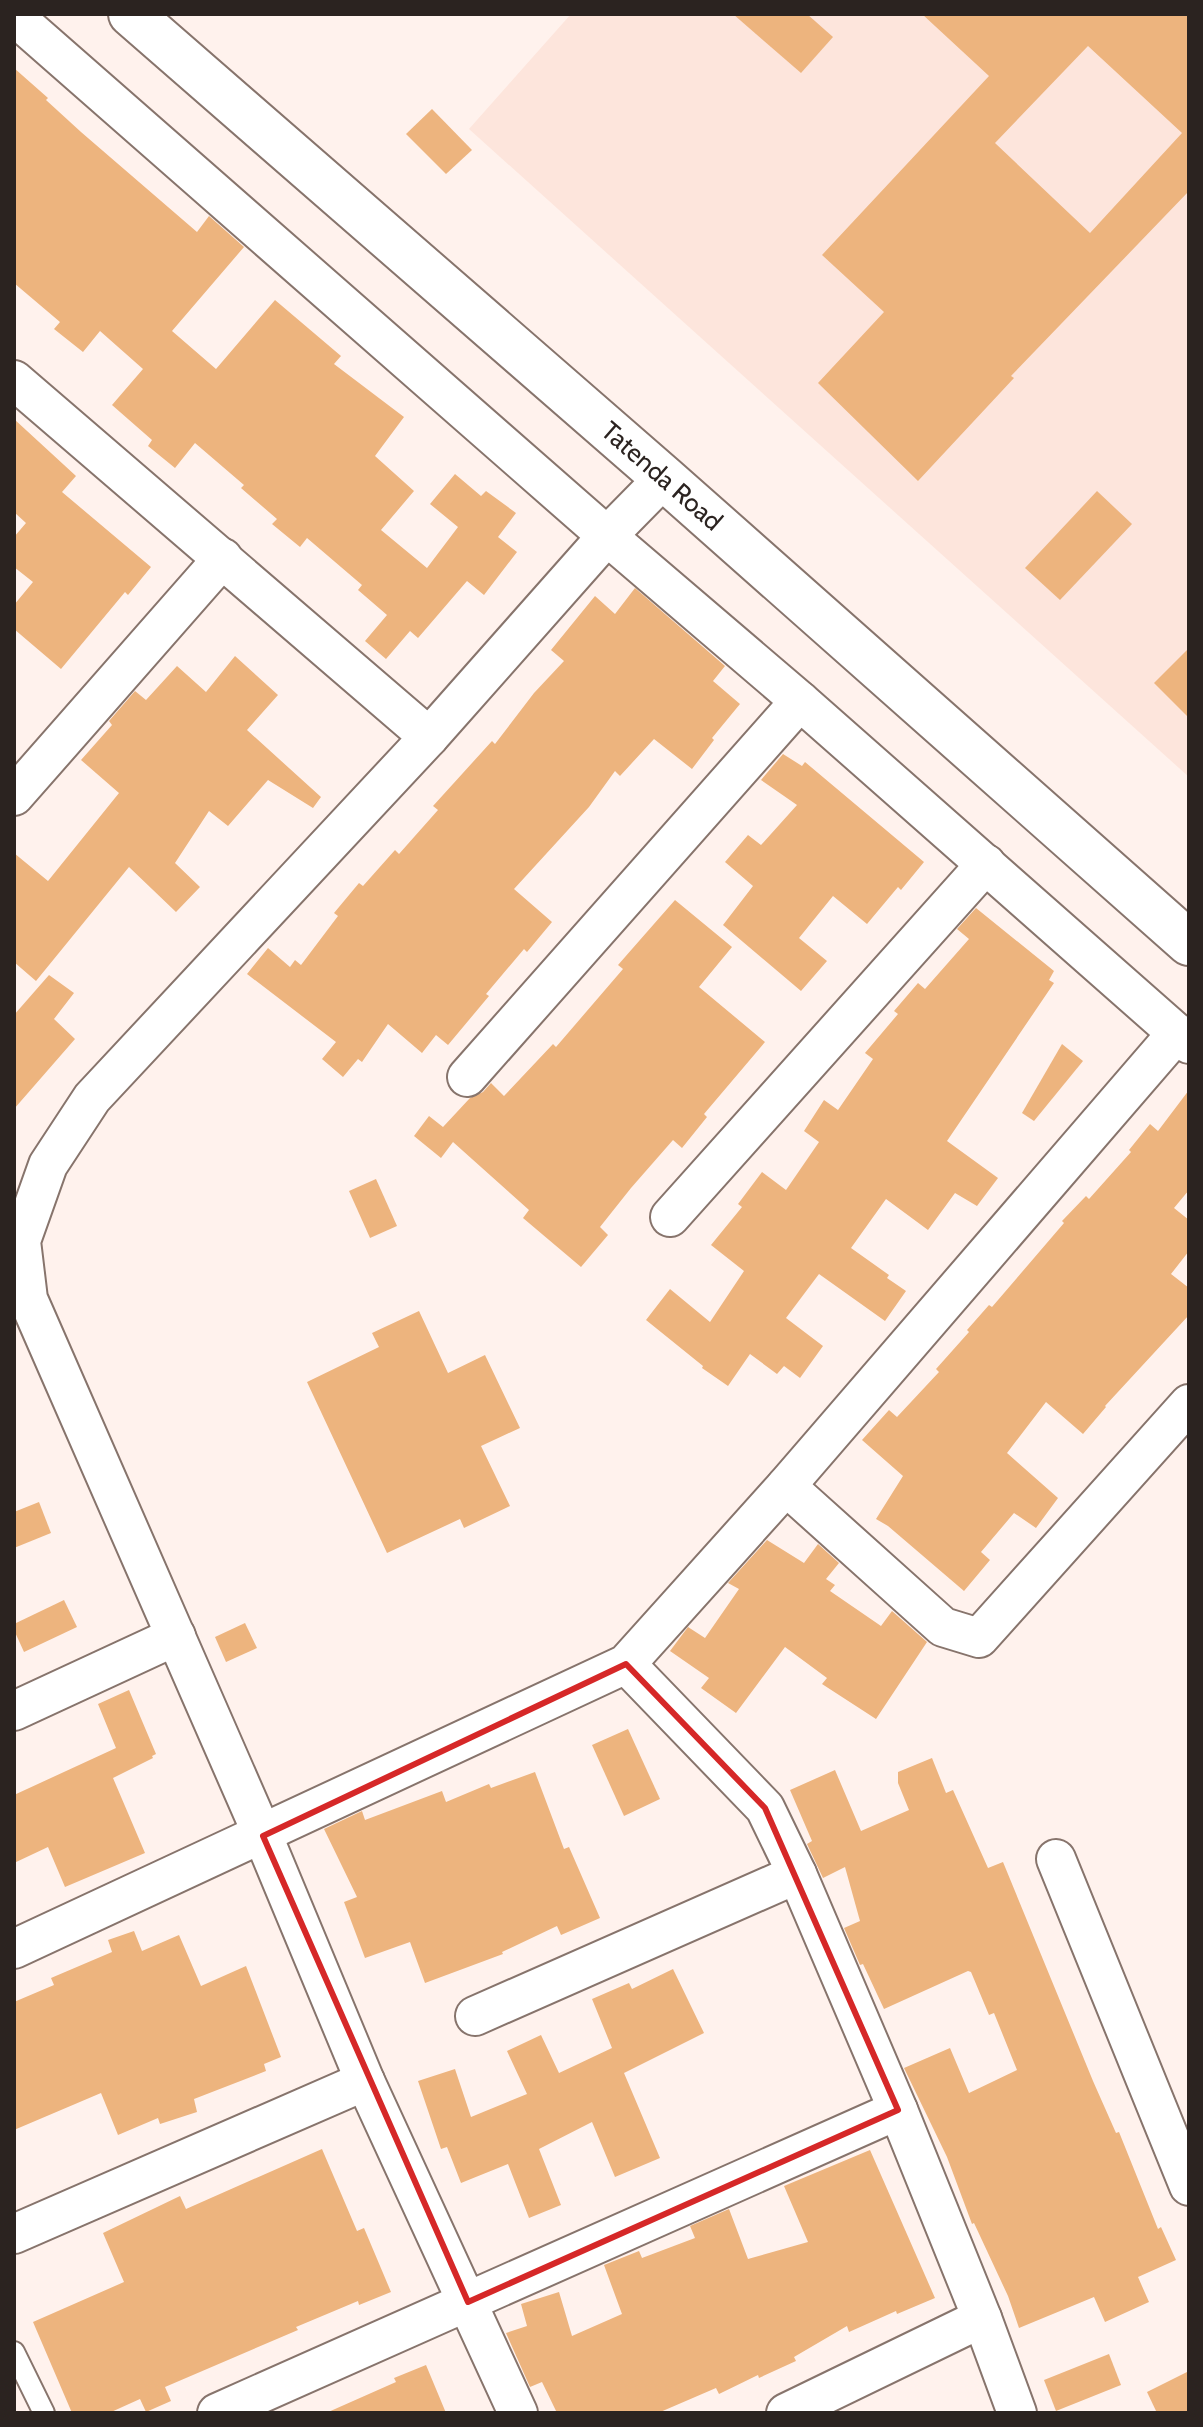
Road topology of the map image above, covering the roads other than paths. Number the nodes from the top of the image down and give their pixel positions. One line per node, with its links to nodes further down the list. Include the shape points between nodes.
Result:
1 (131, 14): 4 (street, Tatenda Road)
2 (14, 16): 5 (street)
3 (20, 396): 6 (street)
4 (664, 478): 5 (street); 11 (street, Tatenda Road)
5 (607, 536): 7 (street); 8 (street)
6 (223, 558): 8 (street); 9 (street)
7 (800, 701): 10 (street); 13 (street)
8 (429, 737): 17 (street, via 92,1098 48,1165 21,1241 28,1299)
9 (14, 796)
10 (986, 864): 12 (street); 14 (street)
11 (1189, 943)
12 (1183, 1038): 16 (street)
13 (467, 1077)
14 (670, 1217)
15 (1189, 1404): 16 (street, via 979,1638 943,1627)
16 (786, 1486): 18 (street)
17 (176, 1636): 19 (street); 20 (street)
18 (626, 1664): 20 (street); 22 (street, via 765,1808)
19 (14, 1711)
20 (263, 1836): 23 (street); 25 (street)
21 (1056, 1859): 27 (street)
22 (797, 1874): 24 (street); 26 (street)
23 (14, 1949)
24 (475, 2016)
25 (365, 2081): 28 (street); 29 (street)
26 (898, 2110): 29 (street); 30 (street)
27 (1189, 2186)
28 (14, 2234)
29 (468, 2302): 33 (street); 34 (street)
30 (982, 2318): 35 (street); 36 (street)
31 (14, 2352): 32 (lane)
32 (44, 2413)
33 (217, 2413)
34 (518, 2413)
35 (786, 2413)
36 (1017, 2413)

